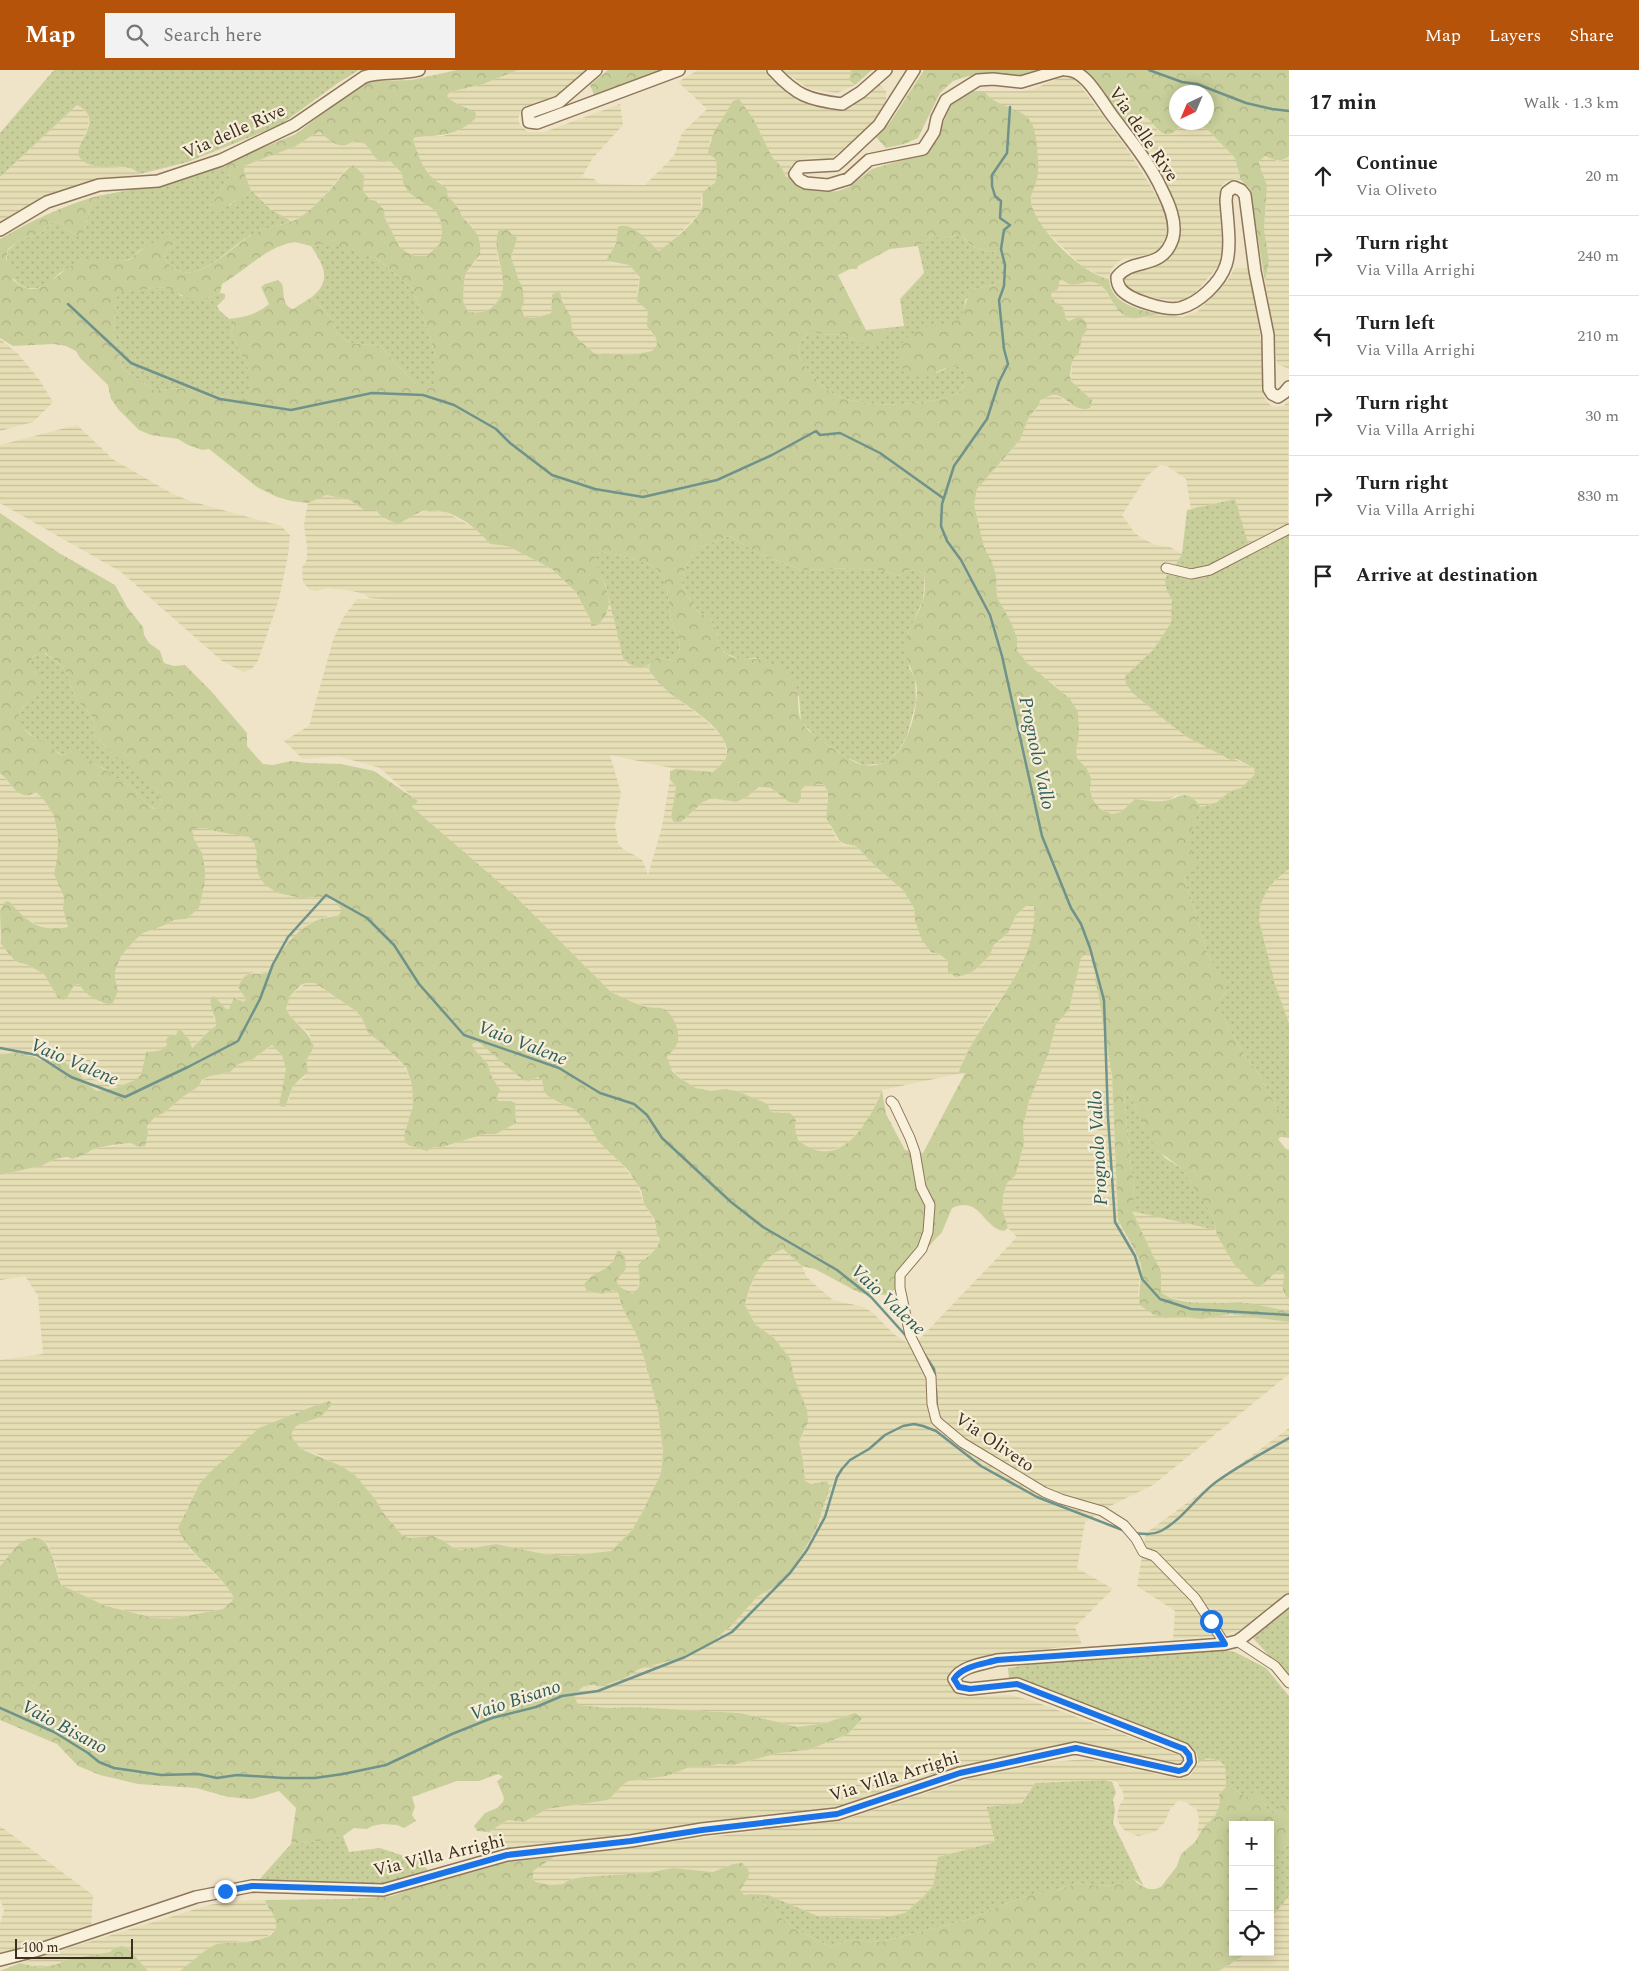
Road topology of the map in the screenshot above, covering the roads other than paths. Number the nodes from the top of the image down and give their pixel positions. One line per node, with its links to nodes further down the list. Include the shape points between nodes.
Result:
1 (419, 70): 9 (street, Via delle Rive, via 364,77 294,125 222,160 158,181 99,186 47,202)
2 (596, 70): 3 (street, via 559,102 528,113 529,122 536,123)
3 (680, 70)
4 (773, 70): 5 (street, via 804,97 842,104)
5 (886, 70)
6 (914, 70): 7 (street, via 879,125 836,165 800,167 796,174 800,180 828,185 848,179 869,160 923,149 934,132 946,100 978,80 1021,82)
7 (1061, 70)
8 (1066, 70): 10 (street, Via delle Rive, via 1073,70 1086,80 1135,146 1162,188 1174,222 1168,248 1151,262 1122,271 1117,277 1119,288 1142,302 1178,308 1204,295 1220,277 1229,253 1227,192 1234,187 1241,190 1245,195 1268,335 1269,389 1278,397)
9 (0, 230)
10 (1289, 387)
11 (1289, 529): 12 (street, via 1210,570 1191,574)
12 (1166, 568)
13 (890, 1101): 16 (street, Via Oliveto, via 910,1138 921,1187 930,1205 928,1232 922,1249 900,1275 900,1288 910,1334 931,1377 936,1420 963,1443 1044,1492 1102,1510 1124,1525 1143,1552 1154,1556 1195,1598)
14 (1289, 1600): 15 (street)
15 (1237, 1641): 16 (street, Via Villa Arrighi); 17 (street, via 1275,1666)
16 (1225, 1644): 18 (street, Via Villa Arrighi, via 997,1660 966,1669 954,1679 959,1687 970,1689 1017,1684 1184,1749 1190,1762 1179,1771 1076,1748 960,1773 837,1814 507,1855 383,1890 252,1886 196,1897 35,1952)
17 (1289, 1683)
18 (0, 1960)

